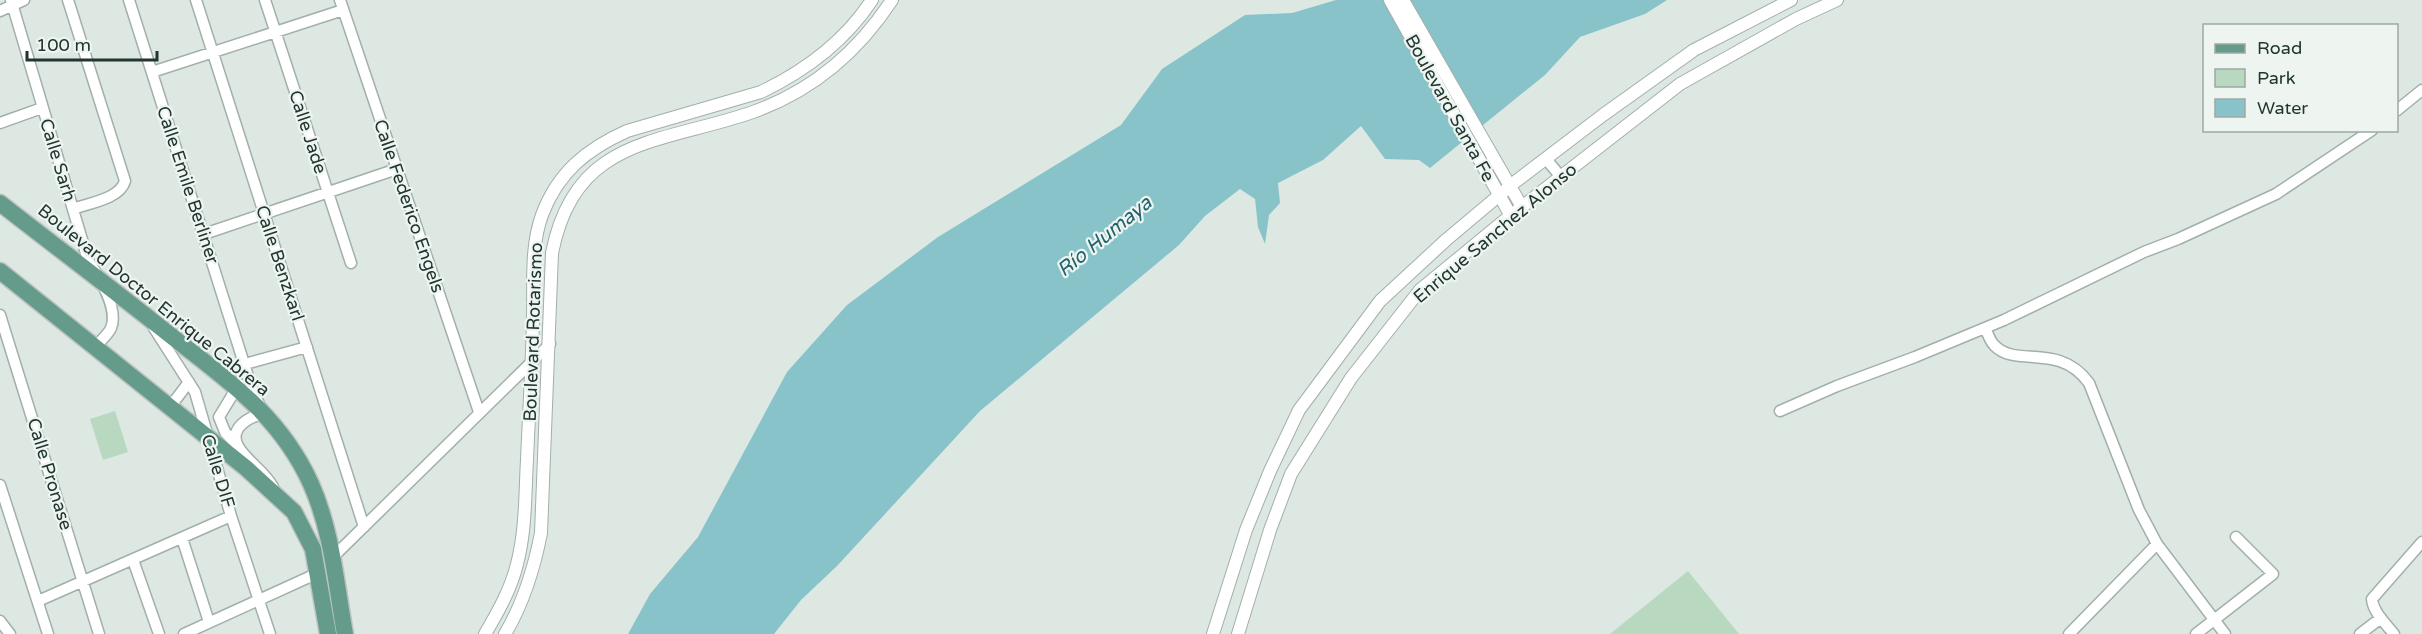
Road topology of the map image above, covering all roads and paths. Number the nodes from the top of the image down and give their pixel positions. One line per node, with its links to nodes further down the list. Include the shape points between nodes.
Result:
1 (24, 0): 12 (street)
2 (68, 0): 32 (street, via 125,181 115,194)
3 (129, 0): 18 (street, Calle Emile Berliner)
4 (195, 0): 17 (street, Calle Benzkarl)
5 (265, 0): 15 (street, Calle Jade)
6 (872, 0): 45 (street, Boulevard Rotarismo, via 833,45 782,82 761,92 627,131 592,148 574,165 549,200 537,230)
7 (892, 0): 42 (street, Boulevard Rotarismo, via 850,54 809,85 752,112 637,146 610,159 588,177 567,204 557,231 552,253)
8 (1390, 0): 16 (street, Boulevard Santa Fe)
9 (1403, 0): 16 (street, Boulevard Santa Fe)
10 (1791, 0): 24 (street, Enrique Sanchez Alonso, via 1694,50)
11 (1837, 0): 26 (street, Enrique Sanchez Alonso, via 1680,84)
12 (11, 3): 14 (street); 20 (street, Calle Sarh)
13 (341, 5): 15 (street); 25 (street, Calle Federico Engels)
14 (0, 11)
15 (276, 32): 17 (street); 28 (street, Calle Jade)
16 (1418, 38): 27 (street, Boulevard Santa Fe)
17 (212, 53): 18 (street); 33 (street, Calle Benzkarl)
18 (152, 72): 35 (street, Calle Emile Berliner)
19 (2422, 90): 21 (street)
20 (42, 108): 22 (street); 32 (street, Calle Sarh)
21 (2398, 110)
22 (0, 123)
23 (2369, 132): 41 (street, via 2276,194)
24 (1546, 159): 26 (street); 27 (street, Enrique Sanchez Alonso)
25 (397, 169): 28 (street); 53 (street, Calle Federico Engels)
26 (1561, 177): 31 (street, Enrique Sanchez Alonso)
27 (1501, 182): 29 (street, Enrique Sanchez Alonso); 31 (street, Boulevard Santa Fe)
28 (328, 194): 33 (street); 36 (street, Calle Jade)
29 (1499, 195): 34 (street, Boulevard Santa Fe); 85 (street, Enrique Sanchez Alonso, via 1380,301 1299,410 1246,530)
30 (0, 203): 38 (main road, Boulevard Doctor Enrique Cabrera)
31 (1522, 207): 34 (street, Enrique Sanchez Alonso)
32 (73, 209): 38 (street, Calle Sarh, via 88,260)
33 (264, 215): 35 (street); 44 (street, Calle Benzkarl)
34 (1510, 216): 86 (street, Enrique Sanchez Alonso, via 1420,290 1351,378 1292,474)
35 (204, 234): 46 (street, Calle Emile Berliner)
36 (351, 263)
37 (0, 271): 43 (main road)
38 (104, 283): 40 (main road, Boulevard Doctor Enrique Cabrera); 43 (street, Calle Sarh, via 112,320)
39 (0, 315): 68 (street, Calle Pronase)
40 (147, 317): 47 (street, Calle DIF); 48 (main road, Boulevard Doctor Enrique Cabrera)
41 (1985, 328): 52 (street); 64 (street, via 1993,344 2004,352 2060,360 2082,374)
42 (550, 344): 45 (street); 49 (street, Boulevard Rotarismo)
43 (95, 347): 50 (main road)
44 (307, 347): 46 (street); 60 (street, Calle Benzkarl)
45 (532, 360): 51 (street, Boulevard Rotarismo); 53 (street)
46 (245, 367): 48 (street); 54 (street, Calle Emile Berliner)
47 (189, 382): 50 (street); 55 (street, Calle DIF)
48 (236, 388): 54 (main road, Boulevard Doctor Enrique Cabrera); 56 (street, via 219,417 221,426)
49 (548, 401): 51 (street); 84 (street, Boulevard Rotarismo, via 541,533 531,578)
50 (170, 407): 55 (main road)
51 (530, 411): 83 (street, Boulevard Rotarismo, via 517,564 504,600)
52 (1780, 411)
53 (479, 412): 60 (street)
54 (264, 414): 56 (street, via 240,426); 65 (main road, Boulevard Doctor Enrique Cabrera, via 289,443 310,483)
55 (207, 437): 58 (main road); 59 (street, Calle DIF)
56 (237, 445): 58 (street, via 265,474)
57 (0, 485): 70 (street)
58 (277, 495): 67 (main road, via 302,524)
59 (231, 516): 62 (street); 69 (street, Calle DIF)
60 (364, 527): 65 (street)
61 (2236, 537): 72 (street, via 2273,574)
62 (182, 538): 66 (street); 74 (street)
63 (2422, 543): 71 (street, via 2373,597 2372,603)
64 (2157, 544): 72 (street); 87 (street)
65 (333, 556): 82 (main road, Boulevard Doctor Enrique Cabrera)
66 (133, 560): 68 (street); 79 (street)
67 (318, 573): 69 (street); 81 (main road)
68 (83, 581): 70 (street); 78 (street, Calle Pronase)
69 (259, 600): 74 (street); 80 (street, Calle DIF)
70 (38, 602): 77 (street)
71 (2381, 618): 90 (street); 91 (street)
72 (2214, 620): 88 (street); 89 (street)
73 (1, 622): 76 (street)
74 (209, 622): 75 (street)
75 (191, 632)
76 (10, 634)
77 (48, 634)
78 (99, 634)
79 (159, 634)
80 (270, 634)
81 (328, 634)
82 (345, 634)
83 (485, 634)
84 (505, 634)
85 (1214, 634)
86 (1238, 634)
87 (2069, 634)
88 (2196, 634)
89 (2225, 634)
90 (2360, 634)
91 (2394, 634)

